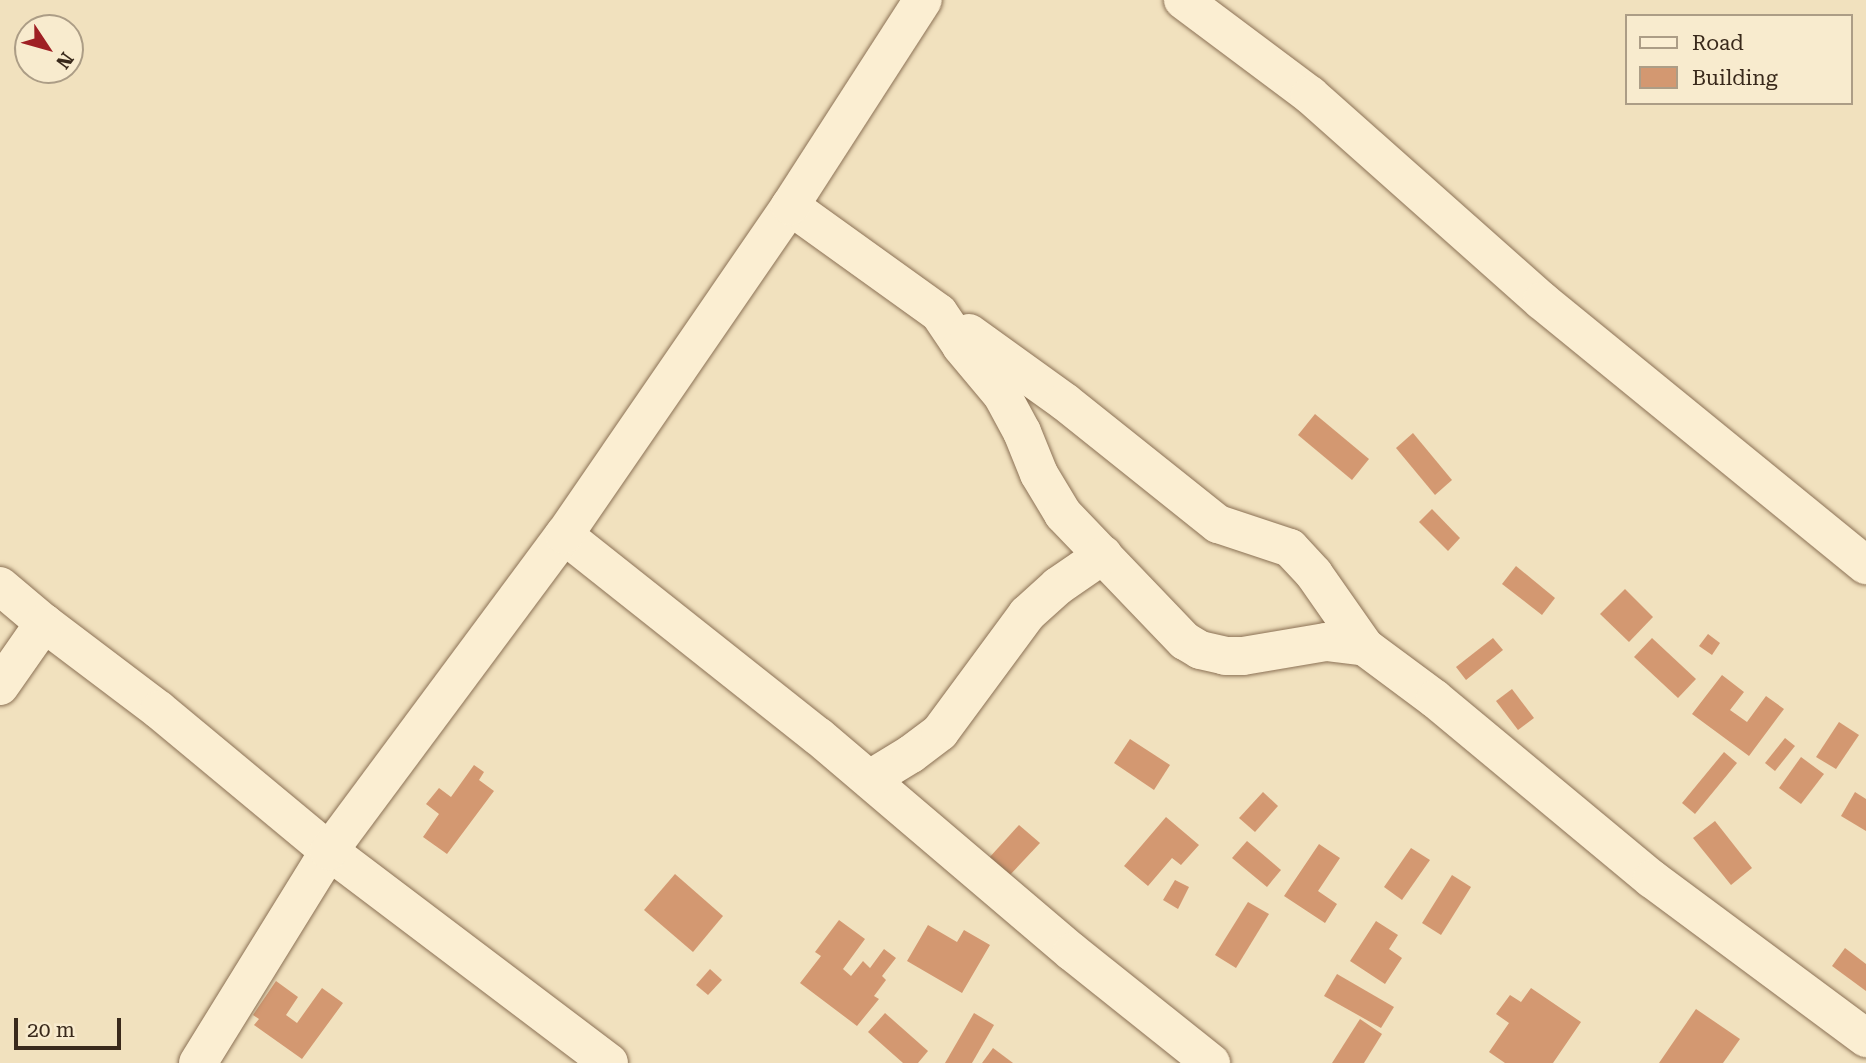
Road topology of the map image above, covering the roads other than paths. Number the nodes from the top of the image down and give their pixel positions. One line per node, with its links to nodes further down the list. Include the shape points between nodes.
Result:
1 (923, 0): 3 (street)
2 (1183, 0): 7 (street, via 1310,95 1542,300)
3 (790, 206): 4 (street); 5 (street)
4 (939, 313): 6 (street, via 1002,395 1063,514); 10 (street, via 1065,402 1218,524 1290,548)
5 (564, 535): 12 (street); 13 (street)
6 (1103, 555): 10 (street, via 1185,641 1212,654 1243,656 1326,642); 12 (street, via 1027,614 940,732)
7 (1866, 565)
8 (0, 586): 9 (street)
9 (44, 623): 11 (street); 13 (street, via 159,709)
10 (1365, 647): 15 (street, via 1435,699 1652,879)
11 (0, 686)
12 (870, 779): 19 (street, via 1072,953)
13 (329, 851): 14 (street); 18 (street)
14 (223, 1020): 16 (street); 17 (street)
15 (1866, 1038)
16 (198, 1063)
17 (225, 1063)
18 (609, 1063)
19 (1211, 1063)

